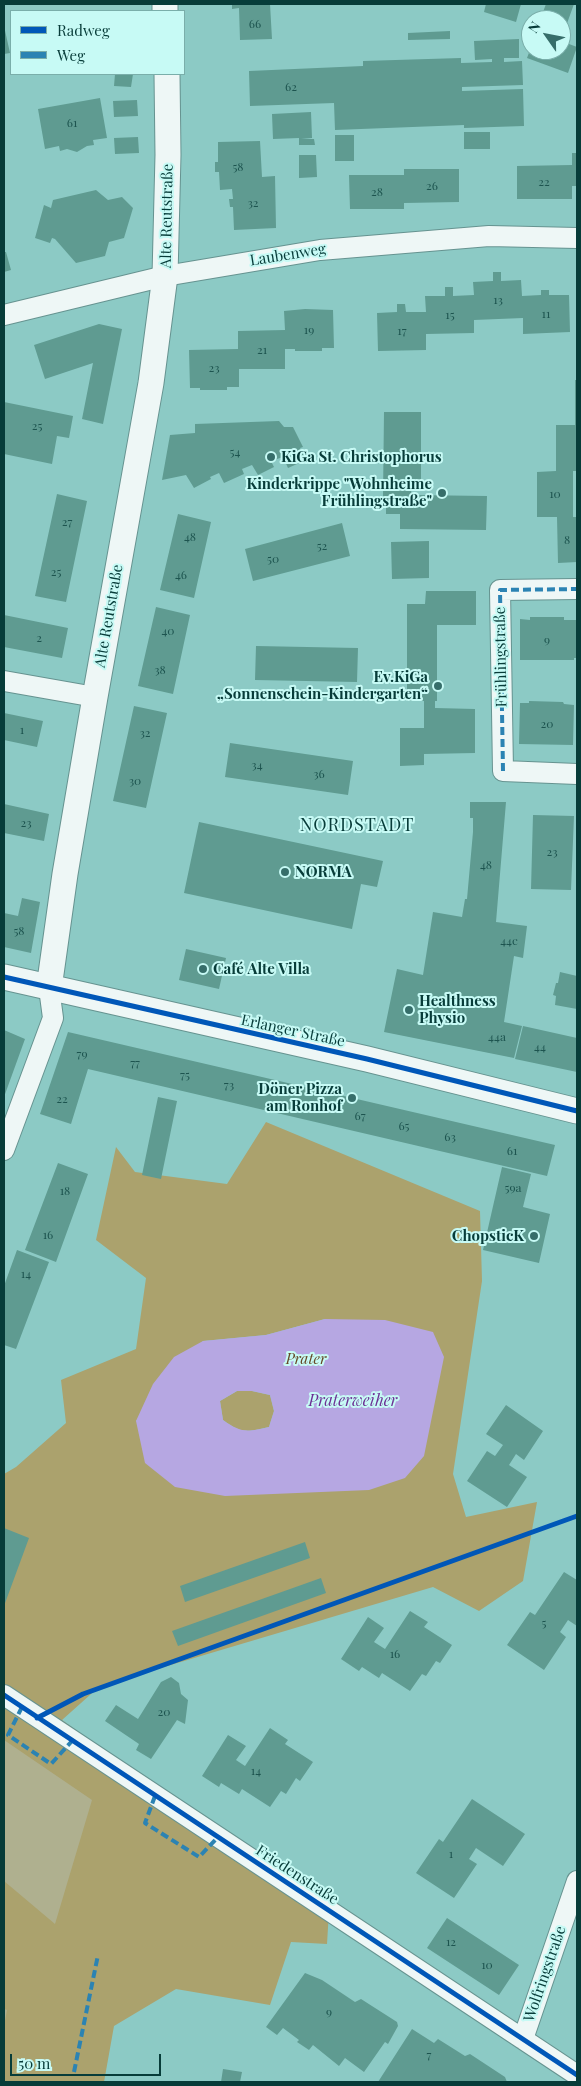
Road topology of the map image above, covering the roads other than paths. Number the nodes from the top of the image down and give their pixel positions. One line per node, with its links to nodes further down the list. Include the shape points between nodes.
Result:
1 (167, 75): 3 (main road, Alte Reutstraße)
2 (577, 238): 3 (street, Laubenweg, via 489,236 343,247)
3 (165, 276): 4 (street, Laubenweg); 7 (main road, Alte Reutstraße, via 151,383)
4 (4, 315)
5 (577, 589): 8 (street, Frühlingstraße, via 500,590 503,771)
6 (4, 681): 7 (street)
7 (94, 697): 10 (main road, Alte Reutstraße)
8 (577, 774)
9 (4, 977): 10 (main road, Erlanger Straße)
10 (49, 988): 11 (main road, Erlanger Straße, via 367,1059); 12 (street, Alte Reutstraße, via 53,1018)
11 (577, 1111)
12 (4, 1150)
13 (4, 1695): 15 (street, Friedenstraße)
14 (577, 1881): 15 (street, Wolfringstraße)
15 (523, 2039): 16 (street, Friedenstraße)
16 (577, 2075)

